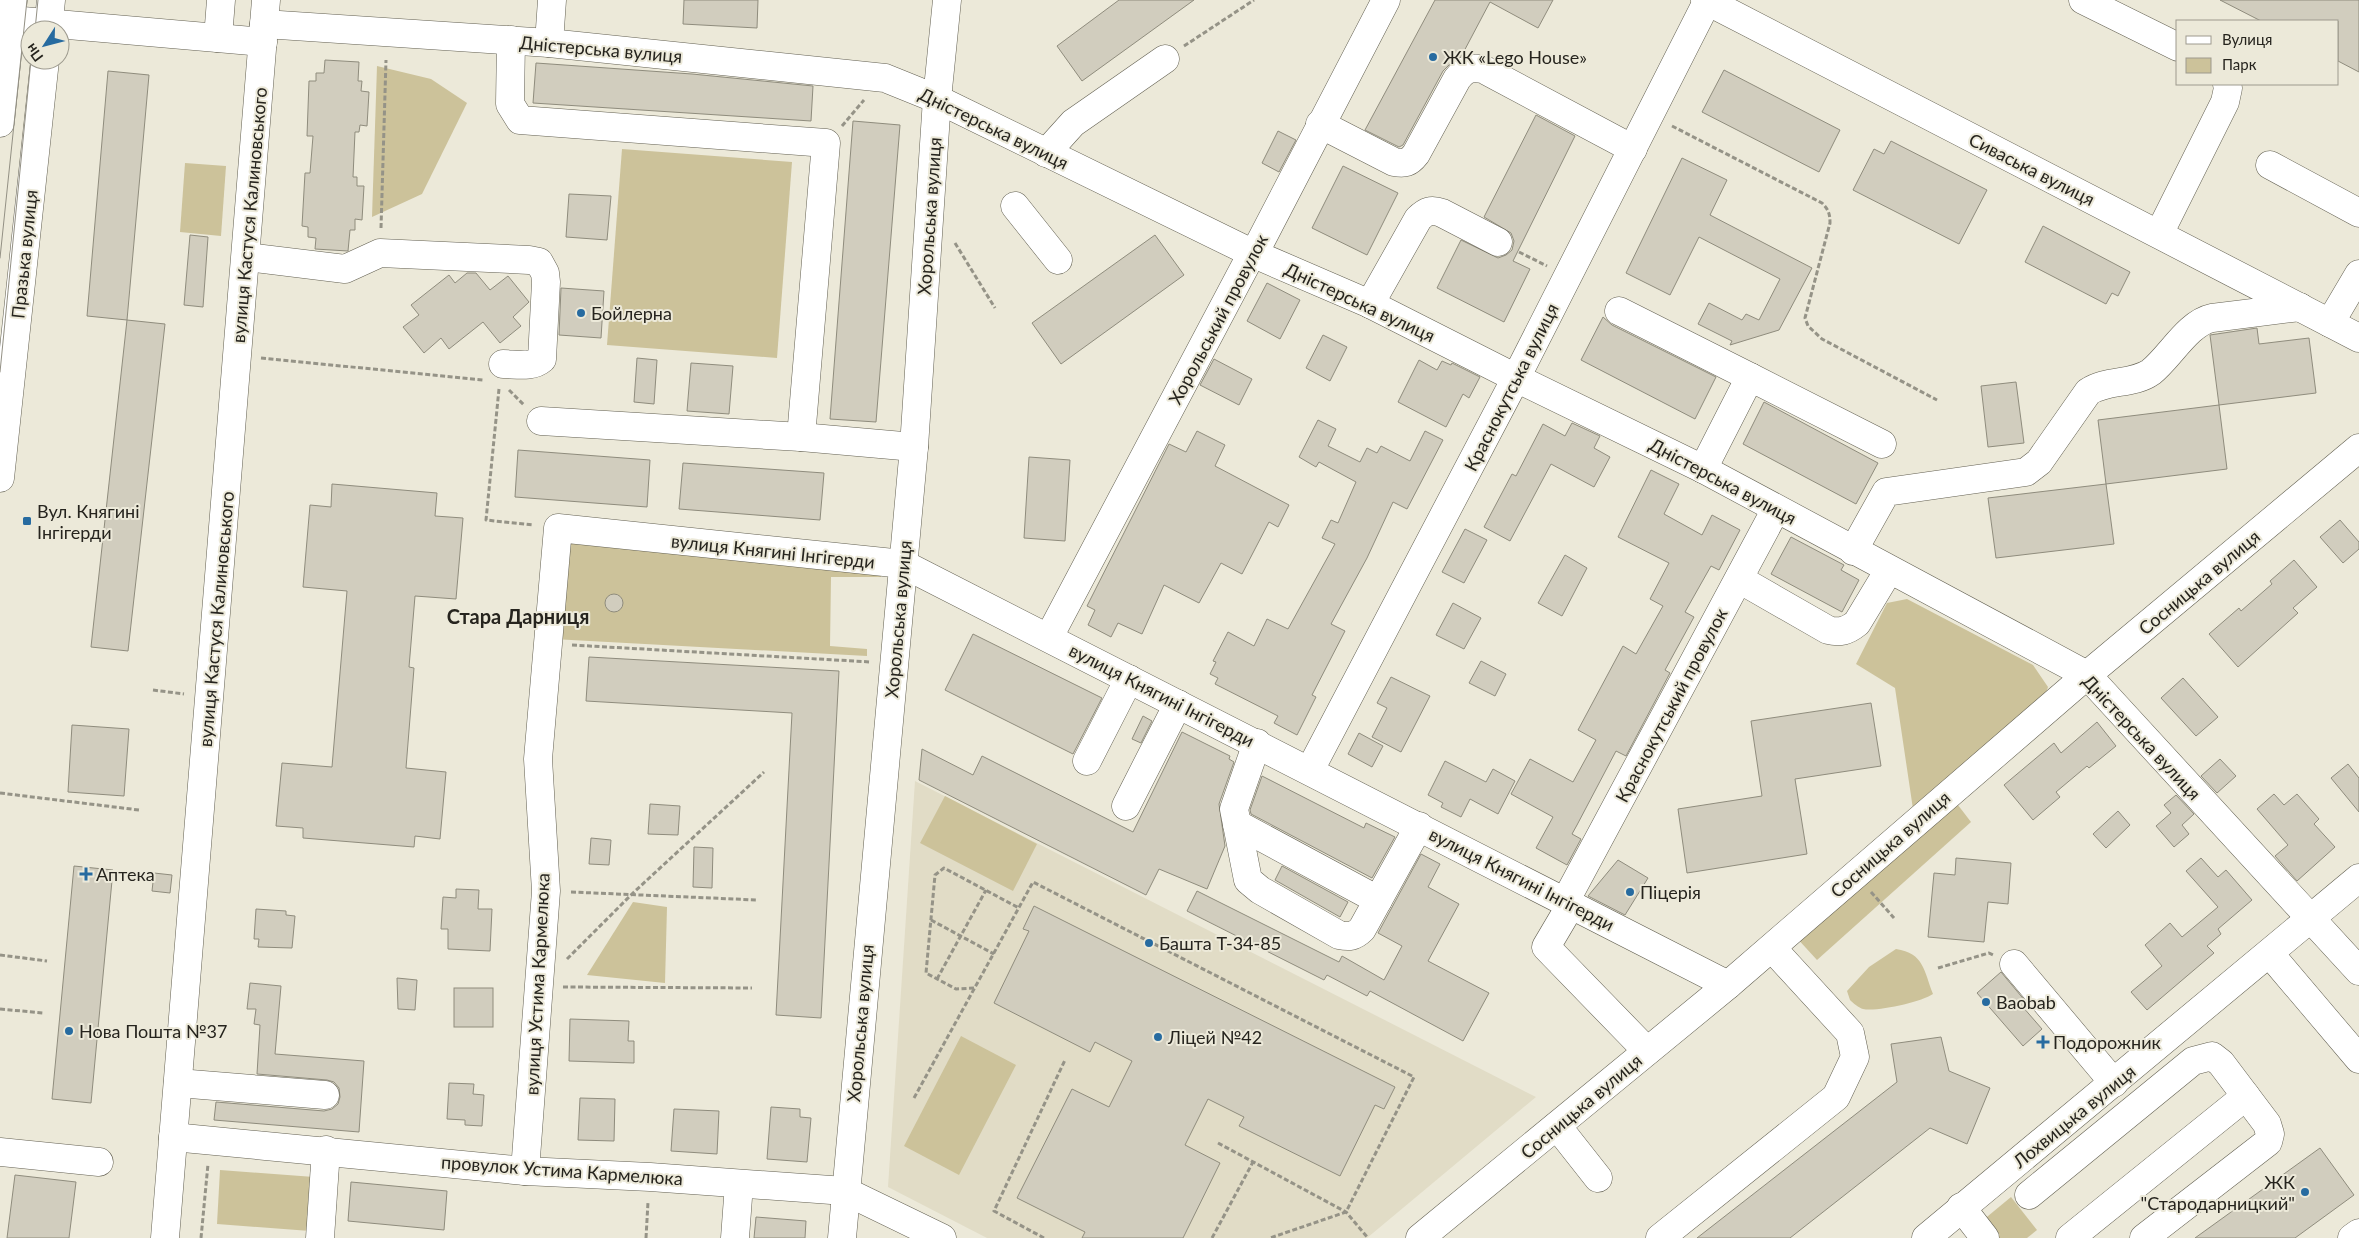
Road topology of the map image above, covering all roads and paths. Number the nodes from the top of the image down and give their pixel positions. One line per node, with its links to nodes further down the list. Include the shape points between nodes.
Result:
1 (221, 0): 11 (street)
2 (552, 0): 13 (street)
3 (947, 0): 20 (street, Хорольська вулиця)
4 (1254, 0): 15 (path)
5 (1386, 0): 23 (street, Хорольський провулок)
6 (1707, 0): 21 (street, Краснокутська вулиця); 30 (street, Сиваська вулиця)
7 (2083, 0): 14 (street)
8 (12, 10): 9 (street, Дністерська вулиця); 22 (street)
9 (49, 18): 11 (street, Дністерська вулиця)
10 (264, 22): 11 (street, Дністерська вулиця); 12 (street, Дністерська вулиця); 35 (street, вулиця Кастуся Калиновського)
11 (218, 38)
12 (511, 40): 13 (street, Дністерська вулиця); 24 (street, via 510,104 520,120)
13 (549, 43): 18 (street, Дністерська вулиця)
14 (2176, 46)
15 (1165, 58): 26 (street, via 1073,123)
16 (386, 60): 33 (path)
17 (44, 70): 56 (street, Празька вулиця)
18 (884, 78): 20 (street, Дністерська вулиця); 24 (path)
19 (2227, 85): 30 (street, via 2225,102)
20 (937, 99): 26 (street, Дністерська вулиця); 53 (street, Хорольська вулиця)
21 (1650, 115): 25 (street, Краснокутська вулиця); 49 (path, via 1822,203 1828,209 1830,223 1805,318 1808,326 1822,340)
22 (0, 123)
23 (1320, 124): 25 (street, via 1404,164 1416,154 1457,79 1464,71 1473,68 1483,69); 34 (street, Хорольський провулок)
24 (826, 143): 51 (street)
25 (1633, 149): 38 (street, Краснокутська вулиця)
26 (1046, 153): 34 (street, Дністерська вулиця)
27 (2270, 165): 29 (street)
28 (1015, 206): 36 (street)
29 (2359, 212)
30 (2159, 234): 40 (street, Сиваська вулиця)
31 (1498, 242): 38 (path); 39 (street, via 1442,213 1434,210 1425,212)
32 (955, 244): 41 (path)
33 (380, 253): 35 (street, via 345,269); 46 (street, via 539,262 546,282 542,359)
34 (1254, 254): 39 (street, Дністерська вулиця); 63 (street, Хорольський провулок, via 1248,259)
35 (246, 257): 45 (street, вулиця Кастуся Калиновського)
36 (1058, 260)
37 (2359, 274): 43 (street)
38 (1568, 277): 48 (street, Краснокутська вулиця)
39 (1370, 304): 48 (street, Дністерська вулиця)
40 (2300, 307): 43 (street, Сиваська вулиця); 59 (street, via 2212,318 2199,324 2151,372 2097,386 2088,392 2039,462 2026,472 1886,492)
41 (995, 308)
42 (1619, 311): 47 (street)
43 (2330, 323): 44 (street, Сиваська вулиця)
44 (2359, 338)
45 (238, 356): 46 (path); 69 (street, вулиця Кастуся Калиновського)
46 (502, 373): 50 (path); 58 (path, via 486,520)
47 (1750, 377): 52 (street); 55 (street)
48 (1516, 378): 55 (street, Дністерська вулиця); 73 (street, Краснокутська вулиця)
49 (1936, 400)
50 (541, 421): 51 (street)
51 (801, 437): 53 (street)
52 (1882, 444)
53 (914, 447): 60 (street, Хорольська вулиця)
54 (2359, 448): 66 (street, Сосницька вулиця)
55 (1703, 468): 57 (street, Дністерська вулиця)
56 (0, 478)
57 (1776, 509): 59 (street, Дністерська вулиця); 62 (street, Краснокутський провулок)
58 (558, 528): 60 (street, вулиця Княгині Інгігерди); 64 (street, вулиця Устима Кармелюка)
59 (1853, 551): 61 (street, Дністерська вулиця)
60 (903, 564): 63 (street, вулиця Княгині Інгігерди); 65 (street, Хорольська вулиця)
61 (1889, 570): 62 (street, via 1856,623 1840,632 1828,630); 66 (street, Дністерська вулиця)
62 (1739, 579): 87 (street, Краснокутський провулок)
63 (1049, 637): 67 (street, вулиця Княгині Інгігерди)
64 (548, 643): 65 (path); 83 (street, вулиця Устима Кармелюка, via 538,759)
65 (894, 664): 129 (street, Хорольська вулиця)
66 (2087, 675): 80 (street, Сосницька вулиця); 90 (street, Дністерська вулиця)
67 (1129, 679): 70 (street, вулиця Княгині Інгігерди); 72 (street)
68 (153, 690): 69 (path)
69 (209, 697): 112 (street, вулиця Кастуся Калиновського)
70 (1178, 704): 71 (street, вулиця Княгині Інгігерди); 76 (street)
71 (1257, 743): 73 (street, вулиця Княгині Інгігерди); 78 (street, via 1234,809)
72 (1087, 761)
73 (1310, 770): 79 (street, вулиця Княгині Інгігерди)
74 (764, 772): 84 (path)
75 (0, 794): 77 (path)
76 (1126, 806)
77 (139, 810)
78 (1237, 824): 86 (street); 86 (street, via 1245,871 1253,886 1339,935 1356,935)
79 (1419, 826): 86 (street); 87 (street, вулиця Княгині Інгігерди)
80 (1854, 874): 89 (path); 93 (street, Сосницька вулиця)
81 (2359, 878): 90 (street, Лохвицька вулиця)
82 (986, 890): 88 (path); 91 (path, via 944,868 934,875); 92 (path)
83 (546, 891): 84 (path); 104 (street, вулиця Устима Кармелюка)
84 (633, 893): 85 (path); 97 (path)
85 (757, 900)
86 (1378, 900)
87 (1569, 902): 103 (street, вулиця Княгині Інгігерди); 109 (street, Краснокутський провулок, via 1546,948)
88 (1019, 908): 94 (path); 132 (path, via 1033,882 1414,1077)
89 (1894, 918)
90 (2310, 919): 95 (street, Лохвицька вулиця); 101 (street, Дністерська вулиця)
91 (931, 920): 92 (path); 102 (path, via 926,973)
92 (961, 936): 94 (path); 102 (path)
93 (1772, 948): 103 (street, Сосницька вулиця); 146 (street, via 1850,1033 1855,1057 1836,1097)
94 (994, 954): 106 (path)
95 (2270, 954): 110 (street); 113 (street, Лохвицька вулиця)
96 (0, 956): 98 (path)
97 (566, 960)
98 (47, 961)
99 (2014, 964): 100 (path, via 1989,953); 113 (street)
100 (1938, 968)
101 (2359, 970)
102 (937, 979): 106 (path, via 956,989)
103 (1728, 985): 109 (street, Сосницька вулиця)
104 (539, 987): 105 (path); 125 (street, вулиця Устима Кармелюка)
105 (752, 988)
106 (975, 988): 116 (path)
107 (0, 1009): 108 (path)
108 (43, 1013)
109 (1647, 1052): 117 (street, Сосницька вулиця)
110 (2359, 1059)
111 (1065, 1060): 141 (path, via 994,1211)
112 (178, 1083): 114 (street); 118 (street, вулиця Кастуся Калиновського)
113 (2114, 1084): 131 (street, Лохвицька вулиця)
114 (325, 1095)
115 (2246, 1096): 130 (street, via 2212,1056 2193,1061); 149 (street); 150 (street, via 2267,1124 2268,1142)
116 (914, 1098)
117 (1557, 1126): 127 (street); 145 (street, Сосницька вулиця)
118 (173, 1137): 119 (street, провулок Устима Кармелюка); 135 (street, вулиця Кастуся Калиновського)
119 (210, 1140): 121 (street, провулок Устима Кармелюка); 136 (path)
120 (1218, 1143): 124 (path)
121 (326, 1150): 125 (street, провулок Устима Кармелюка); 137 (street)
122 (0, 1152): 123 (street)
123 (99, 1162)
124 (1253, 1162): 132 (path); 142 (path)
125 (525, 1171): 126 (street, провулок Устима Кармелюка)
126 (650, 1176): 128 (street, провулок Устима Кармелюка); 138 (path)
127 (1598, 1178)
128 (739, 1184): 129 (street, провулок Устима Кармелюка); 139 (street)
129 (845, 1191): 134 (street, провулок Устима Кармелюка); 140 (street, Хорольська вулиця)
130 (2030, 1196)
131 (1961, 1207): 147 (street, Лохвицька вулиця); 148 (street)
132 (1346, 1212): 143 (path); 144 (path)
133 (2359, 1233): 151 (street)
134 (936, 1237)
135 (165, 1238)
136 (201, 1238)
137 (320, 1238)
138 (646, 1238)
139 (735, 1238)
140 (842, 1238)
141 (1044, 1238)
142 (1212, 1238)
143 (1270, 1238)
144 (1368, 1238)
145 (1420, 1238)
146 (1660, 1238)
147 (1926, 1238)
148 (1985, 1238)
149 (2070, 1238)
150 (2144, 1238)
151 (2352, 1238)

